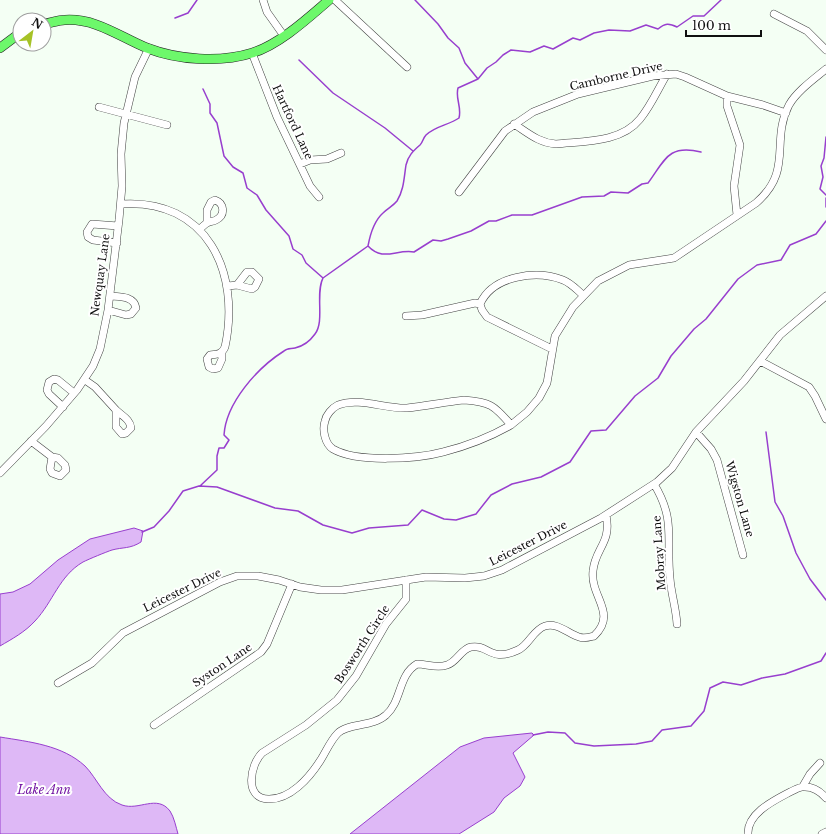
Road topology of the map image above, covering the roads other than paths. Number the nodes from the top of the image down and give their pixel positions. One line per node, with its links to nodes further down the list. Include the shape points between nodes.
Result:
1 (263, 0): 6 (street, via 267,12)
2 (329, 0): 6 (main road)
3 (335, 0): 12 (street)
4 (774, 14): 10 (street, via 807,31)
5 (52, 22): 9 (main road, via 65,20 92,22)
6 (284, 36): 11 (main road)
7 (12, 38): 8 (main road)
8 (0, 48)
9 (149, 48): 11 (main road, via 181,58 231,57); 18 (street, Newquay Lane, via 135,78)
10 (826, 50)
11 (252, 53): 22 (street, Hartford Lane, via 277,117)
12 (407, 67)
13 (826, 69): 17 (street, via 790,103)
14 (667, 74): 15 (street, Camborne Drive, via 685,77); 19 (street, Camborne Drive, via 578,94 532,112); 19 (street, via 640,120 624,133 613,137 546,143 537,140)
15 (727, 96): 17 (street, Camborne Drive); 26 (street, via 727,106 740,145 734,186)
16 (99, 107): 18 (street)
17 (786, 113): 26 (street, via 775,181 768,193)
18 (126, 114): 20 (street); 25 (street, Newquay Lane, via 122,138)
19 (514, 124): 23 (street, Camborne Drive, via 497,141)
20 (167, 125)
21 (341, 153): 22 (street, via 327,159 310,160)
22 (300, 164): 24 (street, Hartford Lane, via 310,186)
23 (459, 192)
24 (319, 197)
25 (121, 204): 28 (street, Newquay Lane); 29 (street, via 161,208 183,218)
26 (738, 215): 33 (street, via 674,258 628,265 598,281)
27 (207, 223): 29 (street)
28 (118, 226): 30 (street, Newquay Lane); 30 (street, via 92,224 86,232 93,240)
29 (199, 230): 32 (street, via 218,256)
30 (117, 243): 34 (street, Newquay Lane)
31 (237, 285): 32 (street)
32 (228, 286): 40 (street, via 230,319)
33 (583, 295): 36 (street, via 564,281 534,276 512,279 494,287 486,293); 39 (street, via 563,322 555,336)
34 (110, 296): 37 (street, Newquay Lane); 37 (street, via 132,300 136,303 136,308 131,314 126,315)
35 (826, 296): 41 (street, Leicester Drive, via 780,334)
36 (480, 304): 38 (street, via 475,302 422,315); 39 (street, via 487,317)
37 (108, 310): 42 (street, Newquay Lane, via 100,349)
38 (406, 316)
39 (552, 349): 47 (street, via 551,366 542,393 527,412)
40 (222, 352)
41 (760, 361): 46 (street, via 809,387); 48 (street, Leicester Drive)
42 (85, 380): 43 (street, Newquay Lane); 45 (street)
43 (74, 393): 44 (street, Newquay Lane); 44 (street, via 58,380 49,382 46,390)
44 (63, 406): 49 (street, Newquay Lane)
45 (116, 410)
46 (826, 419)
47 (511, 425): 47 (street, via 452,450 427,456 394,458 346,454 331,448 324,430 329,412 336,406 347,403 406,408 464,400 481,401 495,407)
48 (696, 432): 52 (street, Leicester Drive, via 672,468); 54 (street, Wigston Lane, via 717,460)
49 (31, 441): 50 (street); 51 (street, Newquay Lane)
50 (52, 457)
51 (0, 473)
52 (654, 484): 53 (street, Leicester Drive); 57 (street, Mobray Lane, via 663,499 669,518 670,579)
53 (606, 515): 55 (street, Leicester Drive, via 493,574 465,578 426,576); 55 (street, Bosworth Circle, via 607,538 593,569 593,584 605,618 604,625 594,636 580,638 554,626 546,626 519,650 505,655 492,654 472,647 448,665 441,667 417,664 406,674 394,704 386,715 377,721 340,731 308,777 295,790 272,799 264,799 254,790 250,776 257,758 306,725 337,700 356,676 386,624 406,600)
54 (743, 555)
55 (406, 580): 56 (street, Leicester Drive, via 342,590 321,590)
56 (292, 584): 58 (street, Leicester Drive, via 258,576 237,576 220,582 123,633 92,663); 59 (street, Syston Lane, via 267,644 261,652)
57 (676, 624)
58 (58, 683)
59 (154, 725)
60 (820, 763): 61 (street)
61 (804, 786): 62 (street, via 820,791); 64 (street, via 778,798 760,811 752,819)
62 (826, 798)
63 (826, 832): 65 (street)
64 (748, 834)
65 (822, 834)

